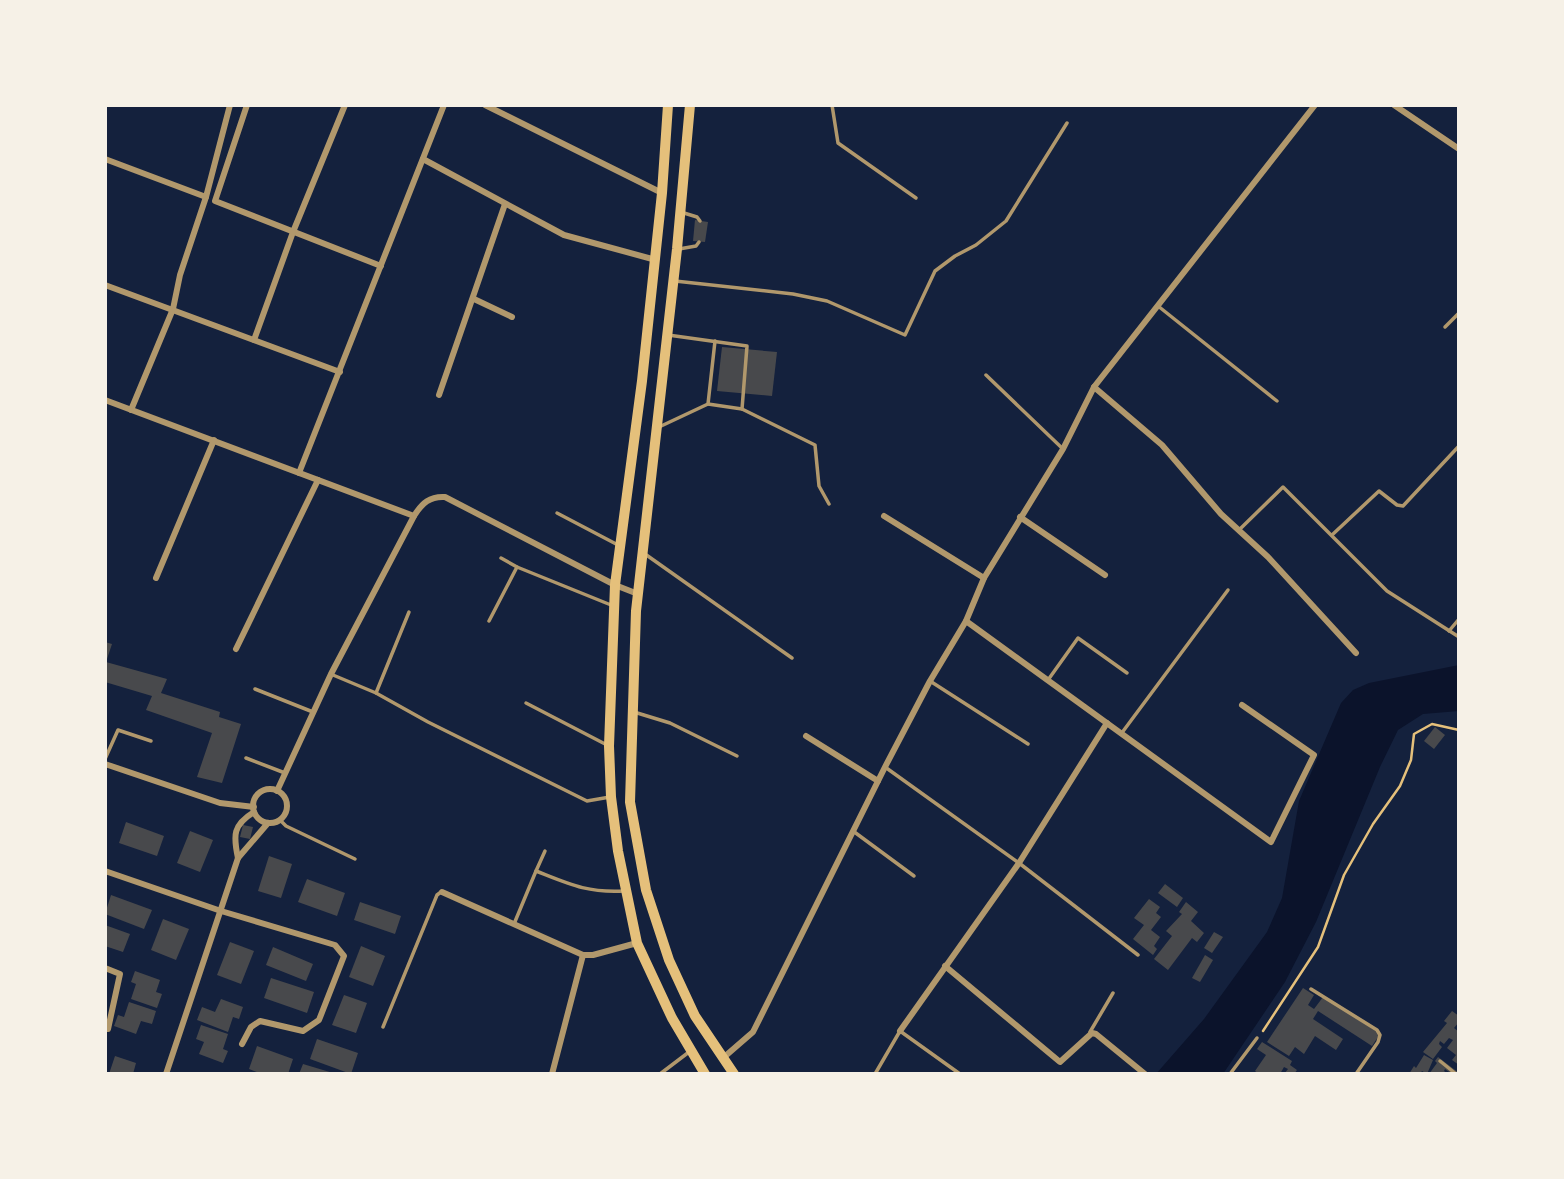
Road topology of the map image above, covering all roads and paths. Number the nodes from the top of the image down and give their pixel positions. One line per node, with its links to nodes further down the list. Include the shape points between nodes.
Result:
1 (230, 105): 16 (street)
2 (247, 105): 21 (street, via 215,201)
3 (345, 105): 21 (street)
4 (444, 105): 14 (street)
5 (485, 105): 15 (street)
6 (668, 105): 15 (highway)
7 (690, 105): 19 (highway)
8 (832, 105): 17 (lane, via 838,143)
9 (1315, 105): 29 (street)
10 (1394, 105): 12 (street)
11 (1067, 123): 26 (lane, via 1006,221 935,271 905,334 827,301)
12 (1459, 149)
13 (105, 159): 16 (street)
14 (423, 159): 18 (street); 25 (street)
15 (662, 193): 24 (highway)
16 (206, 197): 30 (street)
17 (916, 198)
18 (505, 204): 24 (street, via 564,235); 28 (street)
19 (680, 212): 20 (lane); 23 (highway)
20 (700, 221)
21 (293, 232): 25 (street); 35 (street)
22 (699, 242): 23 (lane)
23 (677, 249): 26 (highway)
24 (656, 260): 59 (highway)
25 (381, 266): 37 (street)
26 (673, 281): 34 (highway)
27 (105, 285): 30 (street)
28 (474, 299): 32 (street); 40 (street)
29 (1158, 306): 39 (street); 42 (lane)
30 (173, 309): 35 (street); 45 (street)
31 (1459, 313): 33 (lane)
32 (512, 317)
33 (1445, 327)
34 (666, 334): 36 (lane); 46 (highway)
35 (254, 340): 37 (street)
36 (715, 341): 43 (lane); 44 (lane, via 747,346)
37 (340, 372): 50 (street)
38 (986, 375): 49 (lane)
39 (1094, 387): 49 (street); 57 (street, via 1162,445)
40 (439, 395)
41 (105, 400): 45 (street)
42 (1277, 401)
43 (708, 404): 44 (lane); 46 (lane)
44 (742, 409): 52 (lane, via 815,445 819,486)
45 (131, 410): 47 (street)
46 (656, 429): 60 (highway)
47 (214, 440): 50 (street); 64 (street)
48 (1459, 446): 58 (lane, via 1403,506 1379,491)
49 (1062, 449): 56 (street)
50 (299, 473): 51 (street)
51 (318, 480): 54 (street); 76 (street)
52 (829, 504)
53 (556, 513): 59 (lane)
54 (414, 516): 66 (street, via 424,502 445,497); 80 (street)
55 (884, 516): 65 (street)
56 (1020, 517): 63 (street); 65 (street)
57 (1239, 530): 58 (lane, via 1283,487); 77 (street)
58 (1332, 535): 74 (lane, via 1387,591)
59 (620, 547): 66 (highway)
60 (644, 553): 68 (highway); 78 (lane)
61 (501, 558): 62 (lane)
62 (517, 567): 69 (lane); 72 (lane)
63 (1105, 575)
64 (156, 578)
65 (984, 578): 73 (street)
66 (615, 585): 68 (street); 69 (highway)
67 (1228, 590): 91 (lane)
68 (638, 594): 87 (highway)
69 (613, 606): 95 (highway)
70 (409, 612): 84 (lane)
71 (1459, 619): 74 (lane)
72 (489, 621)
73 (966, 621): 81 (street); 82 (street)
74 (1449, 631): 75 (lane)
75 (1459, 637)
76 (236, 649)
77 (1356, 653)
78 (792, 658)
79 (1127, 673): 81 (lane, via 1078,638)
80 (331, 674): 84 (lane); 88 (street)
81 (1048, 680): 89 (street)
82 (930, 681): 94 (lane); 99 (street)
83 (255, 689): 88 (lane)
84 (376, 693): 103 (lane, via 587,801)
85 (526, 703): 95 (lane)
86 (1242, 705): 91 (street, via 1314,755 1271,842)
87 (632, 711): 96 (lane, via 670,723); 133 (highway, via 631,802 646,890 695,1016)
88 (313, 712): 100 (street)
89 (1107, 723): 91 (street); 111 (street)
90 (1459, 730): 130 (path, via 1432,724 1414,734 1411,760 1400,786 1344,875 1318,947)
91 (1121, 733)
92 (806, 736): 101 (street)
93 (151, 741): 98 (lane, via 118,730)
94 (1028, 744)
95 (608, 746): 103 (highway)
96 (737, 756)
97 (246, 758): 100 (lane)
98 (105, 761): 104 (street, via 220,803)
99 (885, 767): 101 (street); 111 (lane)
100 (285, 773): 102 (street)
101 (878, 781): 107 (street)
102 (277, 790): 104 (street, via 261,792); 105 (street, via 287,808)
103 (611, 797): 115 (highway)
104 (254, 809): 106 (street, via 257,817); 109 (street, via 236,829)
105 (280, 820): 106 (street); 110 (lane)
106 (268, 823): 109 (street)
107 (853, 831): 114 (lane); 133 (street, via 752,1032)
108 (545, 851): 113 (lane)
109 (238, 858): 117 (street)
110 (355, 859)
111 (1018, 863): 121 (lane); 122 (street)
112 (105, 871): 117 (street)
113 (536, 871): 115 (lane, via 587,890); 118 (lane)
114 (914, 876)
115 (626, 891): 119 (highway)
116 (442, 892): 118 (street); 126 (lane)
117 (221, 911): 131 (street, via 335,945 344,956 319,1020 303,1031 260,1021); 135 (street)
118 (514, 924): 120 (street)
119 (637, 943): 120 (street); 132 (highway)
120 (583, 955): 136 (street)
121 (1138, 955)
122 (945, 966): 128 (street); 129 (street, via 1060,1062)
123 (105, 968): 127 (street, via 120,974)
124 (1311, 989): 144 (lane, via 1380,1035)
125 (1113, 993): 129 (lane)
126 (383, 1027)
127 (108, 1029)
128 (900, 1031): 140 (lane); 141 (lane)
129 (1089, 1034): 142 (street, via 1096,1034)
130 (1257, 1038): 143 (lane)
131 (242, 1044)
132 (690, 1051): 137 (lane); 138 (highway)
133 (723, 1059): 139 (highway)
134 (1440, 1061): 145 (lane)
135 (166, 1074)
136 (552, 1074)
137 (660, 1074)
138 (705, 1074)
139 (734, 1074)
140 (875, 1074)
141 (960, 1074)
142 (1144, 1074)
143 (1230, 1074)
144 (1356, 1074)
145 (1456, 1074)

